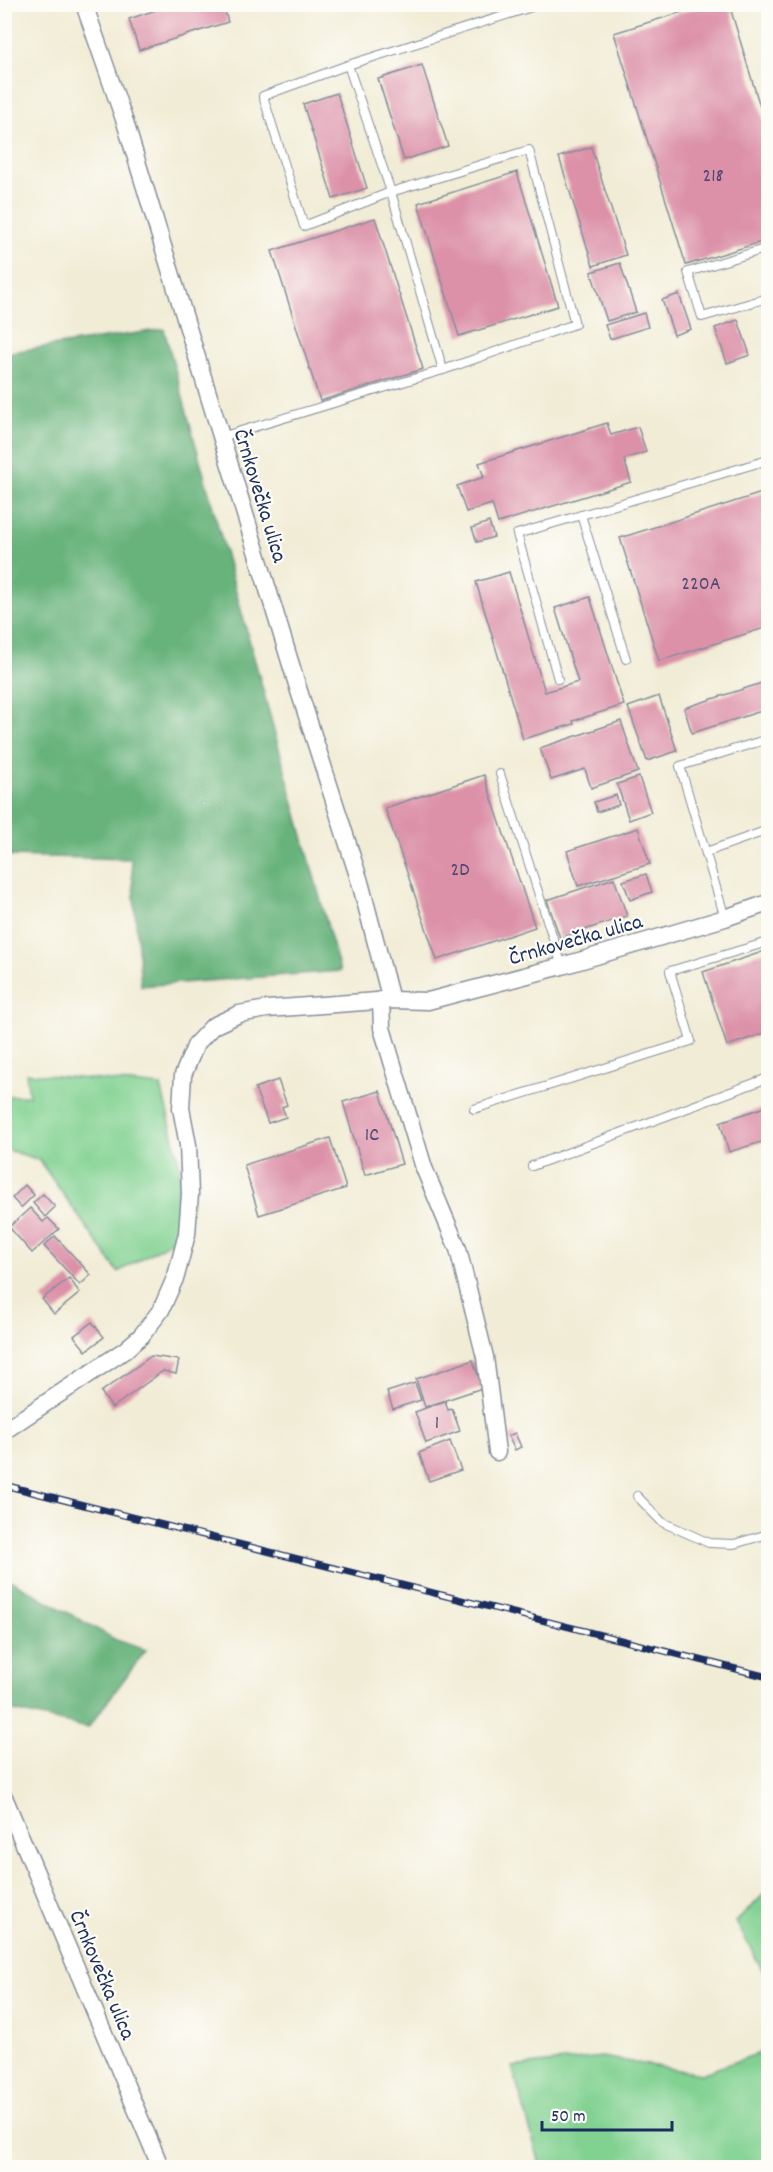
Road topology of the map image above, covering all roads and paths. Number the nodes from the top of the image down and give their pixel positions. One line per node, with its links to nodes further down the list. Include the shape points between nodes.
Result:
1 (84, 4): 10 (street, Črnkovečka ulica, via 125,122)
2 (541, 4): 5 (lane)
3 (766, 4): 4 (lane)
4 (768, 12)
5 (348, 65): 6 (lane); 6 (lane, via 263,96 303,226)
6 (391, 192): 9 (lane); 9 (lane, via 529,150 575,324)
7 (768, 248): 8 (lane, via 688,272 702,317)
8 (768, 298)
9 (443, 370): 10 (lane)
10 (221, 437): 23 (street, Črnkovečka ulica, via 360,882)
11 (768, 460): 12 (lane)
12 (581, 515): 13 (lane); 14 (lane, via 517,534)
13 (626, 659)
14 (558, 679)
15 (768, 739): 18 (lane, via 680,766)
16 (500, 774): 22 (lane)
17 (768, 830): 18 (lane)
18 (706, 852): 20 (lane)
19 (768, 903): 20 (street, Črnkovečka ulica)
20 (725, 918): 22 (street, Črnkovečka ulica)
21 (768, 942): 25 (lane, via 670,971 692,1041)
22 (562, 966): 23 (street, Črnkovečka ulica, via 428,1001)
23 (386, 1000): 27 (street, Črnkovečka ulica, via 239,1014 213,1026 196,1044 183,1075 181,1108 188,1145 187,1234 162,1310 125,1350); 28 (street, via 382,1028 424,1168 460,1260 485,1358)
24 (768, 1078): 26 (lane)
25 (474, 1109)
26 (532, 1166)
27 (4, 1431)
28 (497, 1452)
29 (637, 1496): 30 (lane, via 662,1522 709,1543 734,1544)
30 (768, 1534)
31 (4, 1797): 32 (street, Črnkovečka ulica)
32 (161, 2168)

